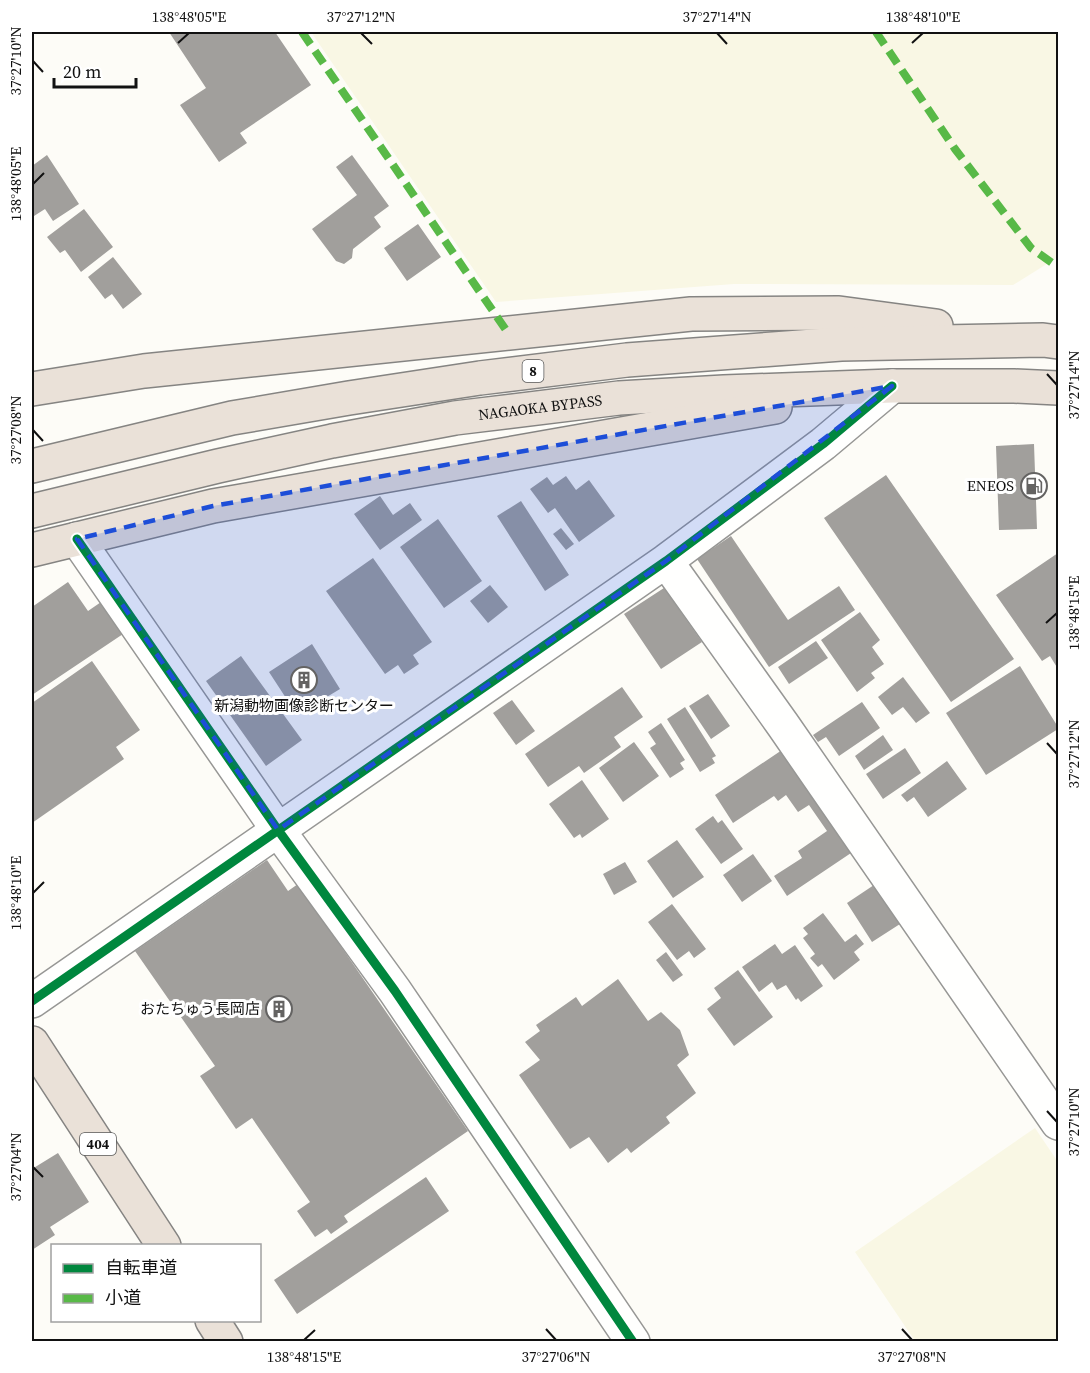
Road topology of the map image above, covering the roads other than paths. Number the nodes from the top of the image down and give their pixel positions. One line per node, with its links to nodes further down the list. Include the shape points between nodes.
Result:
1 (1051, 341): 4 (highway, via 839,313 691,314 144,371); 5 (highway, 8, via 829,345 627,360 491,376 232,418)
2 (892, 386): 3 (highway, NAGAOKA BYPASS); 6 (highway, NAGAOKA BYPASS, via 618,398 455,418 218,466); 7 (highway, via 213,506); 9 (street, via 823,444)
3 (1059, 388)
4 (32, 389)
5 (32, 466)
6 (32, 511)
7 (76, 539): 8 (highway); 10 (street)
8 (32, 550)
9 (666, 561): 10 (street); 13 (street)
10 (278, 830): 11 (street); 17 (street, via 395,991)
11 (32, 1001)
12 (32, 1043): 14 (highway, 404)
13 (1059, 1123)
14 (163, 1244)
15 (213, 1322): 16 (highway)
16 (226, 1341)
17 (633, 1341)

